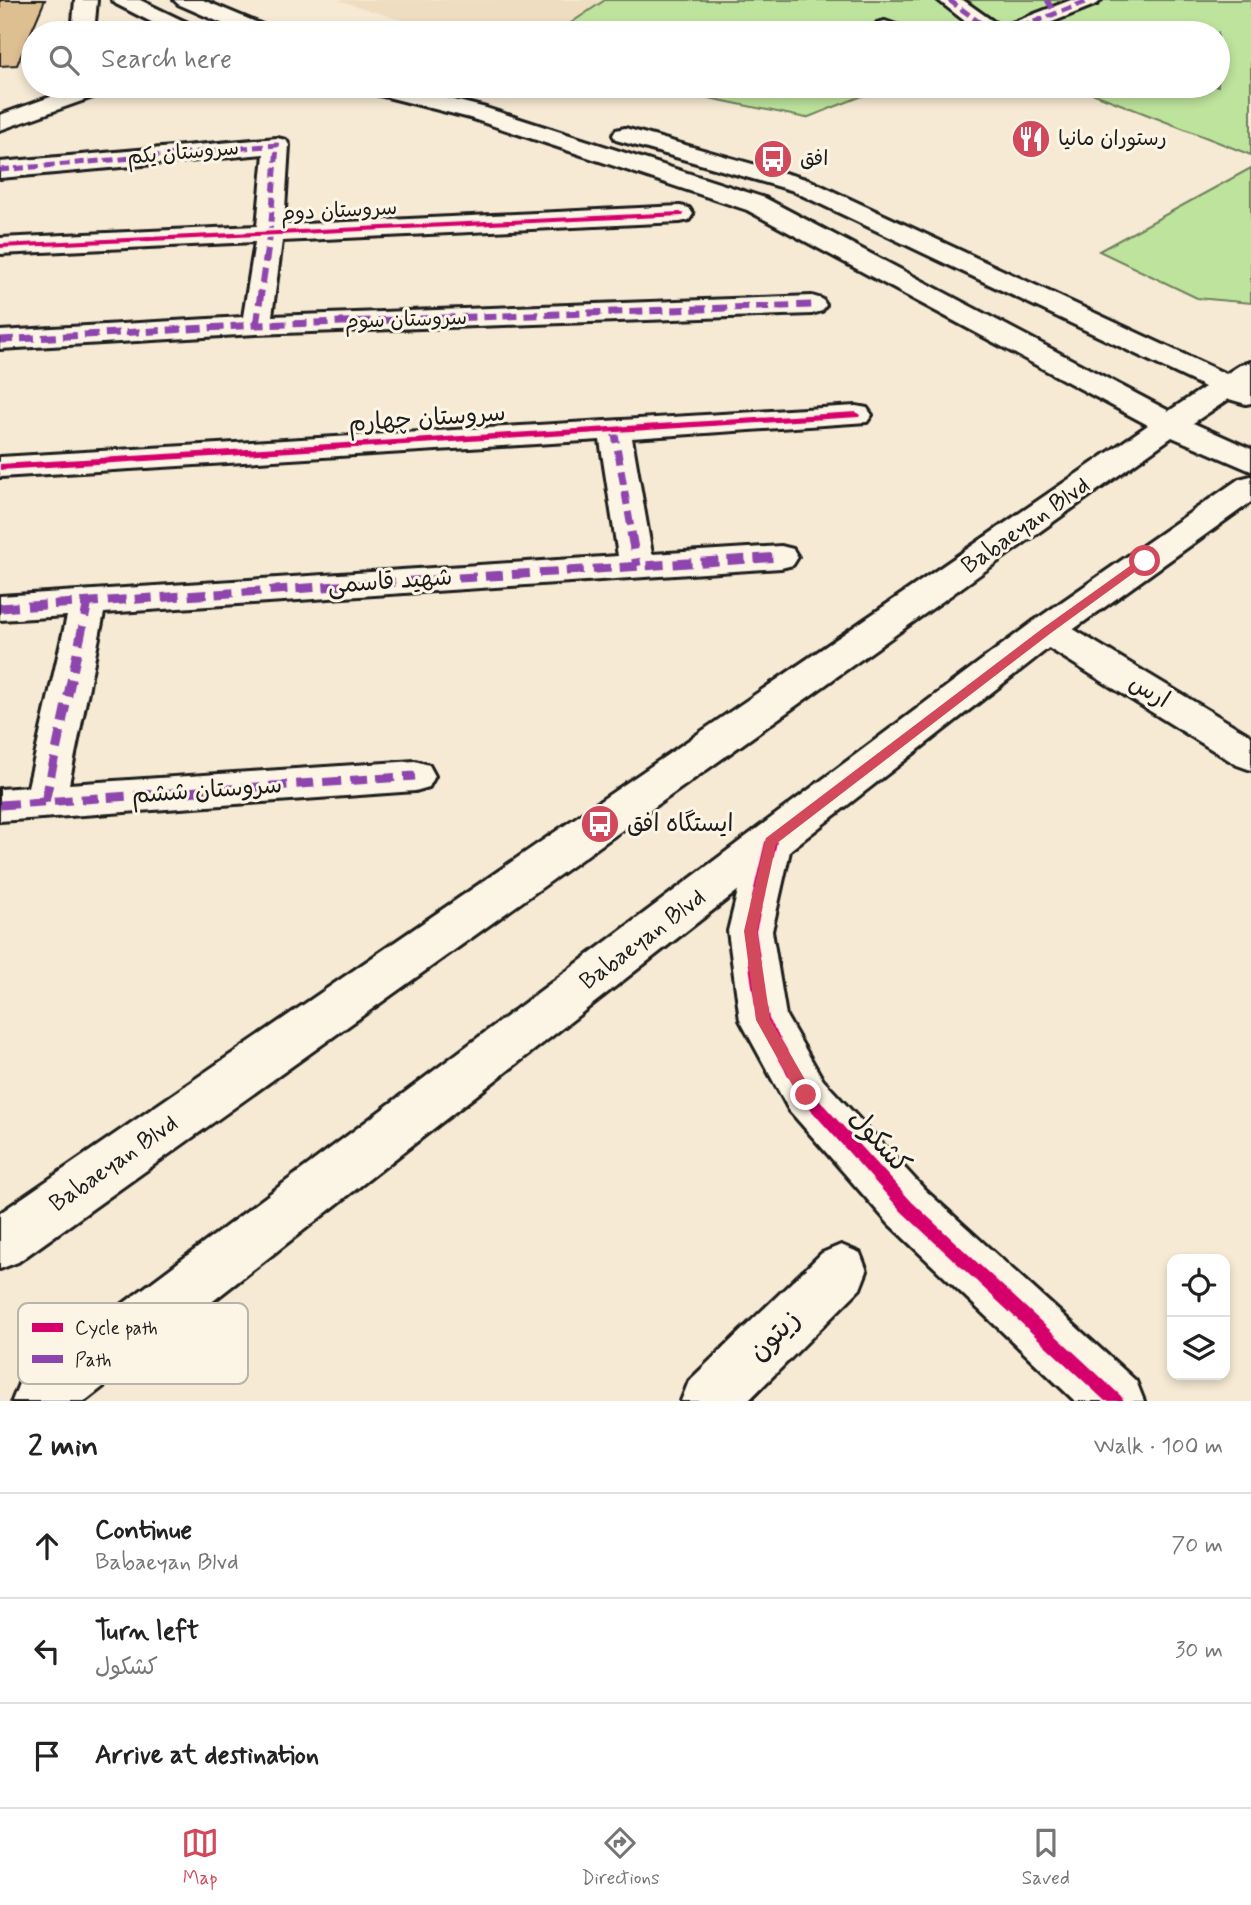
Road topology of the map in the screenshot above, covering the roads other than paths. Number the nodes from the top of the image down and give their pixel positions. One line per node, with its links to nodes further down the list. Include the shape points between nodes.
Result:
1 (86, 0): 8 (street)
2 (123, 0): 9 (street)
3 (185, 0): 7 (street)
4 (949, 0): 12 (street)
5 (1090, 0): 6 (street)
6 (1051, 8): 13 (street)
7 (214, 15): 10 (street); 11 (street)
8 (84, 21)
9 (160, 21)
10 (200, 21)
11 (228, 21)
12 (978, 21)
13 (1028, 21)
14 (21, 93): 18 (street)
15 (69, 98): 19 (street)
16 (419, 98): 29 (street, via 756,204)
17 (493, 98): 27 (street, via 800,185)
18 (0, 102)
19 (0, 123)
20 (0, 170): 22 (street, سروستان یکم, via 277,145)
21 (680, 214): 22 (street, سروستان دوم)
22 (270, 234): 23 (street, سروستان دوم); 25 (street)
23 (0, 246)
24 (812, 305): 25 (street, سروستان سوم)
25 (256, 325): 26 (street, سروستان سوم)
26 (0, 340)
27 (1243, 385): 29 (street, Babaeyan Blvd)
28 (856, 415): 30 (street, سروستان چهارم)
29 (1170, 424): 31 (street); 44 (street, Babaeyan Blvd)
30 (614, 429): 32 (street, سروستان چهارم); 35 (street)
31 (1251, 461)
32 (0, 467)
33 (1251, 486): 38 (street, Babaeyan Blvd)
34 (781, 557): 35 (street, شهید قاسمی)
35 (637, 566): 36 (street, شهید قاسمی)
36 (88, 602): 37 (street, شهید قاسمی); 41 (street)
37 (0, 608)
38 (1047, 630): 39 (street, ارس); 43 (street, Babaeyan Blvd)
39 (1251, 755)
40 (415, 776): 41 (street, سروستان ششم)
41 (45, 802): 42 (street, سروستان ششم)
42 (0, 804)
43 (771, 842): 46 (street, Babaeyan Blvd); 50 (street, کشکول, via 750,931 763,1020 806,1095 907,1207)
44 (0, 1244)
45 (841, 1271): 49 (street, زیتون)
46 (168, 1303)
47 (62, 1384): 48 (street, Babaeyan Blvd)
48 (40, 1401)
49 (709, 1401)
50 (1116, 1401)

